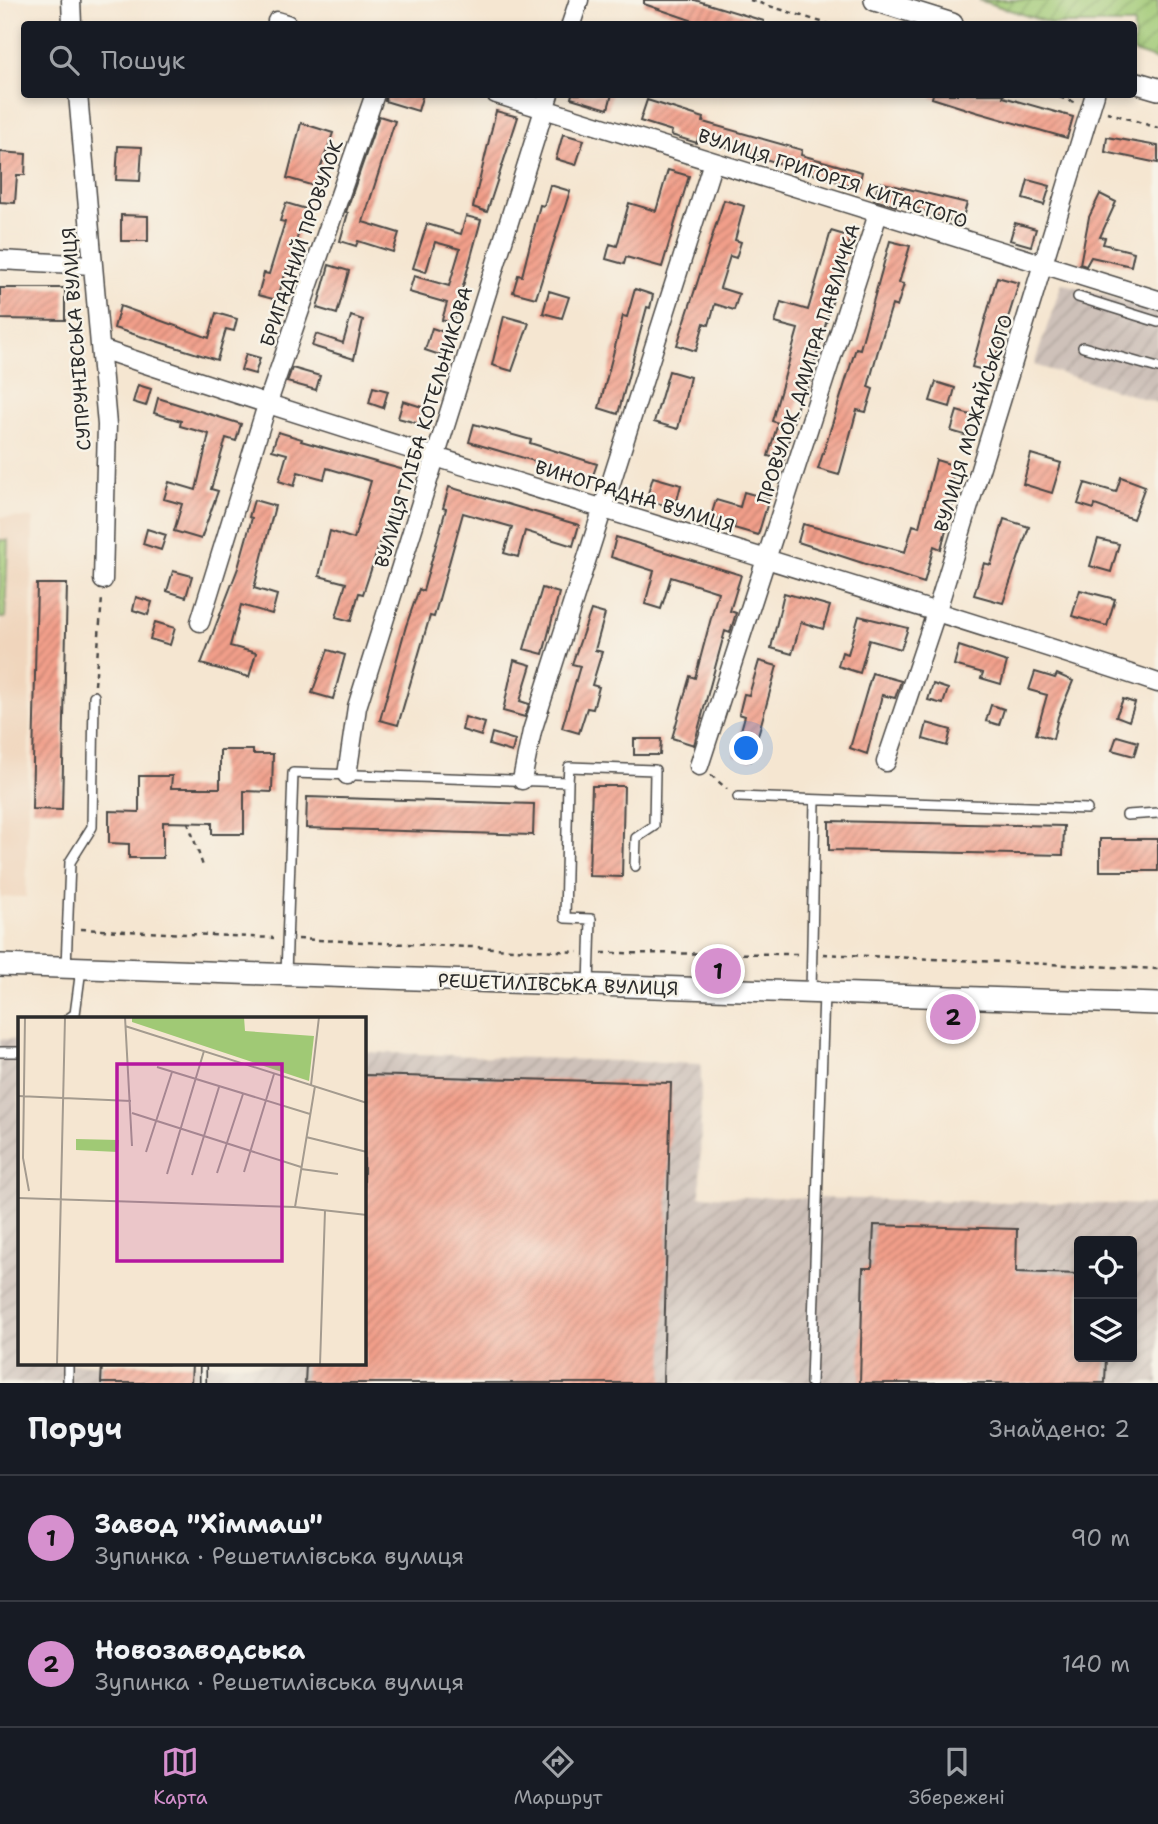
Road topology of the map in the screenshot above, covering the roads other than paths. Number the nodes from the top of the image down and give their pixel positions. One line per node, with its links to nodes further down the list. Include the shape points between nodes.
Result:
1 (71, 0): 4 (street)
2 (579, 0): 5 (street)
3 (874, 0): 6 (street)
4 (72, 21)
5 (572, 21)
6 (942, 21)
7 (1137, 83): 8 (street)
8 (1158, 89)
9 (78, 98): 17 (street, СУПРУНІВСЬКА ВУЛИЦЯ)
10 (374, 98): 25 (street, БРИГАДНИЙ ПРОВУЛОК)
11 (522, 98): 13 (street, ВУЛИЦЯ ГРИГОРІЯ КИТАСТОГО)
12 (1094, 98): 18 (street, ВУЛИЦЯ МОЖАЙСЬКОГО)
13 (547, 102): 14 (street, ВУЛИЦЯ ГРИГОРІЯ КИТАСТОГО); 26 (street, ВУЛИЦЯ ГЛІБА КОТЕЛЬНИКОВА)
14 (712, 162): 15 (street, ВУЛИЦЯ ГРИГОРІЯ КИТАСТОГО); 27 (street)
15 (878, 214): 18 (street, ВУЛИЦЯ ГРИГОРІЯ КИТАСТОГО); 28 (street, ПРОВУЛОК ДМИТРА ПАВЛИЧКА)
16 (0, 260): 17 (street)
17 (92, 265): 23 (street, СУПРУНІВСЬКА ВУЛИЦЯ)
18 (1043, 266): 20 (street, ВУЛИЦЯ ГРИГОРІЯ КИТАСТОГО); 30 (street, ВУЛИЦЯ МОЖАЙСЬКОГО)
19 (1078, 297): 21 (lane)
20 (1158, 300)
21 (1158, 322)
22 (1083, 347): 24 (lane)
23 (101, 349): 25 (street, ВИНОГРАДНА ВУЛИЦЯ); 29 (street, СУПРУНІВСЬКА ВУЛИЦЯ, via 107,425)
24 (1158, 368)
25 (267, 405): 26 (street, ВИНОГРАДНА ВУЛИЦЯ); 31 (street, БРИГАДНИЙ ПРОВУЛОК)
26 (436, 455): 27 (street, ВИНОГРАДНА ВУЛИЦЯ); 36 (street, ВУЛИЦЯ ГЛІБА КОТЕЛЬНИКОВА, via 356,707)
27 (602, 509): 28 (street, ВИНОГРАДНА ВУЛИЦЯ); 37 (street, via 531,731)
28 (766, 559): 30 (street, ВИНОГРАДНА ВУЛИЦЯ); 35 (street, ПРОВУЛОК ДМИТРА ПАВЛИЧКА)
29 (103, 580)
30 (937, 610): 32 (street, ВИНОГРАДНА ВУЛИЦЯ); 34 (street, ВУЛИЦЯ МОЖАЙСЬКОГО)
31 (200, 622)
32 (1158, 683)
33 (94, 696): 46 (lane, via 92,827 70,862 68,928)
34 (886, 762)
35 (699, 766)
36 (347, 775): 37 (lane); 47 (lane, via 293,773)
37 (522, 780): 38 (lane)
38 (568, 782): 44 (lane, via 569,767 655,770 654,826 636,838); 48 (lane, via 565,918 592,919)
39 (738, 797): 40 (lane)
40 (815, 801): 41 (lane); 49 (lane, via 812,954)
41 (1087, 809)
42 (1158, 813): 43 (lane)
43 (1128, 815)
44 (635, 866)
45 (0, 965): 46 (street, РЕШЕТИЛІВСЬКА ВУЛИЦЯ)
46 (74, 967): 47 (street, РЕШЕТИЛІВСЬКА ВУЛИЦЯ); 51 (lane)
47 (286, 974): 48 (street, РЕШЕТИЛІВСЬКА ВУЛИЦЯ)
48 (589, 985): 49 (street, РЕШЕТИЛІВСЬКА ВУЛИЦЯ)
49 (818, 992): 50 (street, РЕШЕТИЛІВСЬКА ВУЛИЦЯ); 54 (lane)
50 (1158, 1003)
51 (73, 1017)
52 (0, 1052): 53 (lane)
53 (18, 1052)
54 (811, 1383)

